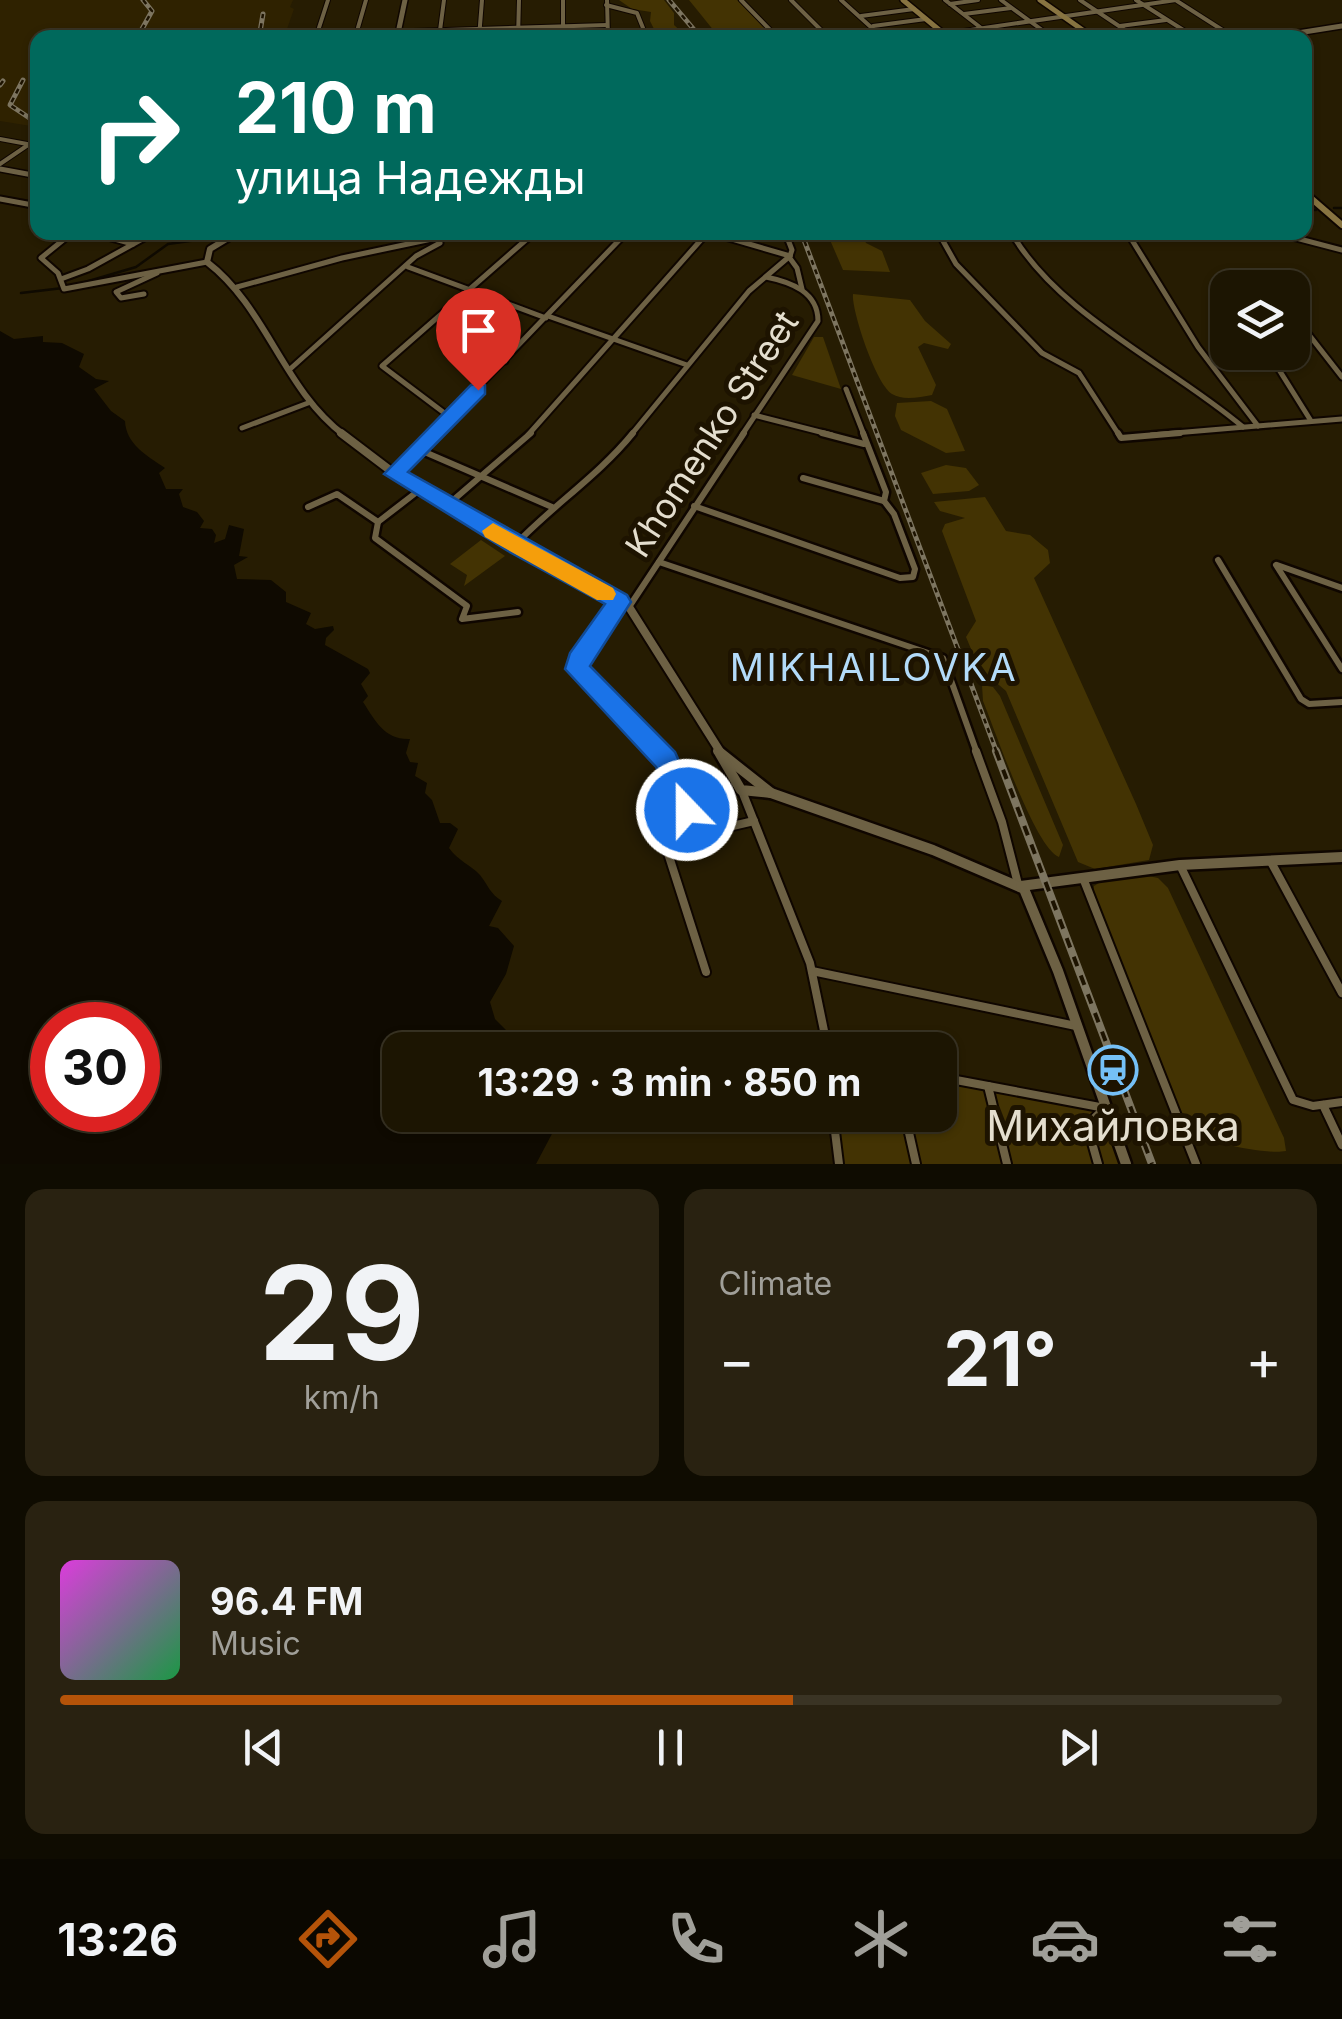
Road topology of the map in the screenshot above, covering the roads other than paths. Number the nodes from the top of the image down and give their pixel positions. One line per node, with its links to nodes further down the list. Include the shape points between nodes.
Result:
1 (328, 0): 39 (street)
2 (366, 0): 40 (street)
3 (405, 0): 41 (street)
4 (444, 0): 42 (street)
5 (482, 0): 38 (street)
6 (519, 0): 36 (street)
7 (563, 0): 32 (street)
8 (741, 0): 46 (street)
9 (791, 0): 47 (street)
10 (842, 0): 11 (street); 26 (street)
11 (850, 0)
12 (903, 0): 23 (main road)
13 (978, 0): 20 (street)
14 (1001, 0): 22 (street)
15 (1040, 0): 27 (main road)
16 (1080, 0): 24 (street)
17 (1136, 0): 21 (street)
18 (1176, 0): 21 (street); 56 (street)
19 (606, 2): 31 (street); 45 (street, via 637,13)
20 (947, 2): 25 (street)
21 (1144, 5): 24 (street); 29 (street)
22 (1012, 8): 25 (street); 30 (street)
23 (914, 9): 26 (street); 28 (main road)
24 (1098, 12): 27 (street); 33 (street)
25 (964, 14): 37 (street)
26 (860, 16): 35 (street)
27 (1063, 16): 30 (street); 53 (main road)
28 (926, 19): 35 (street); 49 (main road)
29 (1167, 20): 33 (street); 55 (street)
30 (1030, 21): 37 (street); 52 (street)
31 (607, 25): 32 (street); 44 (street)
32 (562, 26): 36 (street); 43 (street)
33 (1120, 26): 54 (street)
34 (1342, 26): 57 (street)
35 (871, 27): 48 (street)
36 (519, 28): 38 (street)
37 (982, 28): 50 (street); 51 (street)
38 (480, 29): 42 (street)
39 (318, 30)
40 (357, 30)
41 (399, 30)
42 (440, 30)
43 (562, 30)
44 (607, 30)
45 (644, 30)
46 (770, 30)
47 (821, 30)
48 (875, 30)
49 (940, 30)
50 (973, 30)
51 (984, 30)
52 (1042, 30)
53 (1083, 30)
54 (1126, 30)
55 (1184, 30)
56 (1223, 30)
57 (1312, 31)
58 (0, 140): 59 (street)
59 (29, 144): 60 (street)
60 (0, 167): 61 (street)
61 (30, 174)
62 (1312, 196): 65 (main road)
63 (0, 200): 64 (street)
64 (30, 205)
65 (1342, 222)
66 (63, 240): 88 (street, via 41,258)
67 (119, 240): 81 (street)
68 (141, 240): 81 (street)
69 (225, 240): 84 (street, via 210,249)
70 (441, 240): 89 (street)
71 (445, 240): 85 (street)
72 (526, 240): 90 (street)
73 (619, 240): 94 (street)
74 (701, 240): 96 (street)
75 (735, 240): 83 (street)
76 (788, 240): 83 (street)
77 (942, 240): 110 (street, via 956,264 1042,353 1080,374 1121,438)
78 (1017, 240): 110 (street, via 1058,292)
79 (1132, 240): 108 (street, via 1198,347)
80 (1303, 240): 82 (street)
81 (134, 244): 88 (street)
82 (1341, 250)
83 (789, 256): 87 (street); 91 (street)
84 (207, 262): 86 (street); 89 (street)
85 (408, 266): 90 (street); 99 (street)
86 (166, 269): 88 (street, via 84,286); 92 (street, via 116,290 121,298)
87 (766, 277): 91 (street); 98 (street)
88 (63, 284)
89 (237, 287): 99 (street)
90 (468, 289): 93 (street); 105 (street, via 382,366)
91 (802, 291): 104 (street, Khomenko Street, via 817,305 818,321)
92 (144, 294)
93 (506, 304): 94 (street); 97 (street, via 464,344)
94 (547, 317): 96 (street); 97 (street)
95 (1310, 336): 101 (street)
96 (614, 340): 98 (street); 115 (street)
97 (505, 362): 105 (street)
98 (687, 365): 119 (street, via 610,460)
99 (289, 370): 103 (street)
100 (1279, 370): 107 (street)
101 (1342, 377)
102 (846, 389): 111 (street)
103 (308, 403): 109 (street); 113 (street)
104 (754, 415): 111 (street); 120 (street, Khomenko Street)
105 (450, 418): 112 (street)
106 (1342, 419): 107 (street)
107 (1311, 421): 108 (street)
108 (1259, 426): 110 (street)
109 (242, 428)
110 (1244, 428)
111 (866, 444): 117 (street)
112 (419, 449): 113 (street); 115 (street)
113 (394, 474): 116 (street)
114 (802, 478): 117 (street)
115 (480, 479): 118 (street); 119 (street)
116 (422, 488): 118 (street); 122 (street)
117 (884, 501): 120 (street, via 915,570 910,579)
118 (452, 502): 123 (street)
119 (552, 506): 123 (street)
120 (694, 506): 125 (street, Khomenko Street)
121 (308, 507): 122 (street, via 337,494)
122 (378, 522): 129 (street, via 375,538 467,606 460,618)
123 (516, 545): 127 (street)
124 (1218, 560): 131 (street, via 1301,698 1310,704)
125 (659, 562): 128 (street, Khomenko Street); 141 (street, via 943,658)
126 (1342, 588): 130 (street, via 1276,565)
127 (619, 602): 128 (street); 136 (street, via 577,669 666,760)
128 (629, 606): 132 (street)
129 (518, 612)
130 (1342, 668)
131 (1342, 702)
132 (718, 750): 133 (street); 134 (street)
133 (741, 790): 134 (street); 135 (street)
134 (770, 793): 141 (street)
135 (754, 821): 136 (street); 142 (street)
136 (694, 835): 143 (street, via 666,847)
137 (1342, 857): 138 (street)
138 (1271, 861): 139 (street); 144 (street)
139 (1180, 865): 140 (street); 150 (street, via 1292,1100)
140 (1082, 878): 141 (street); 160 (street)
141 (1019, 885): 145 (street, via 1030,898)
142 (812, 971): 145 (street); 146 (street)
143 (706, 972)
144 (1342, 993)
145 (1078, 1026): 151 (street)
146 (824, 1032)
147 (957, 1081): 148 (street)
148 (988, 1086): 151 (street); 157 (street)
149 (1342, 1102): 150 (street)
150 (1322, 1105): 154 (street)
151 (1106, 1108): 158 (street, via 1087,1125); 159 (street)
152 (836, 1132): 155 (street)
153 (909, 1132): 156 (street)
154 (1342, 1145)
155 (839, 1164)
156 (916, 1164)
157 (1007, 1164)
158 (1098, 1164)
159 (1126, 1164)
160 (1196, 1164)

